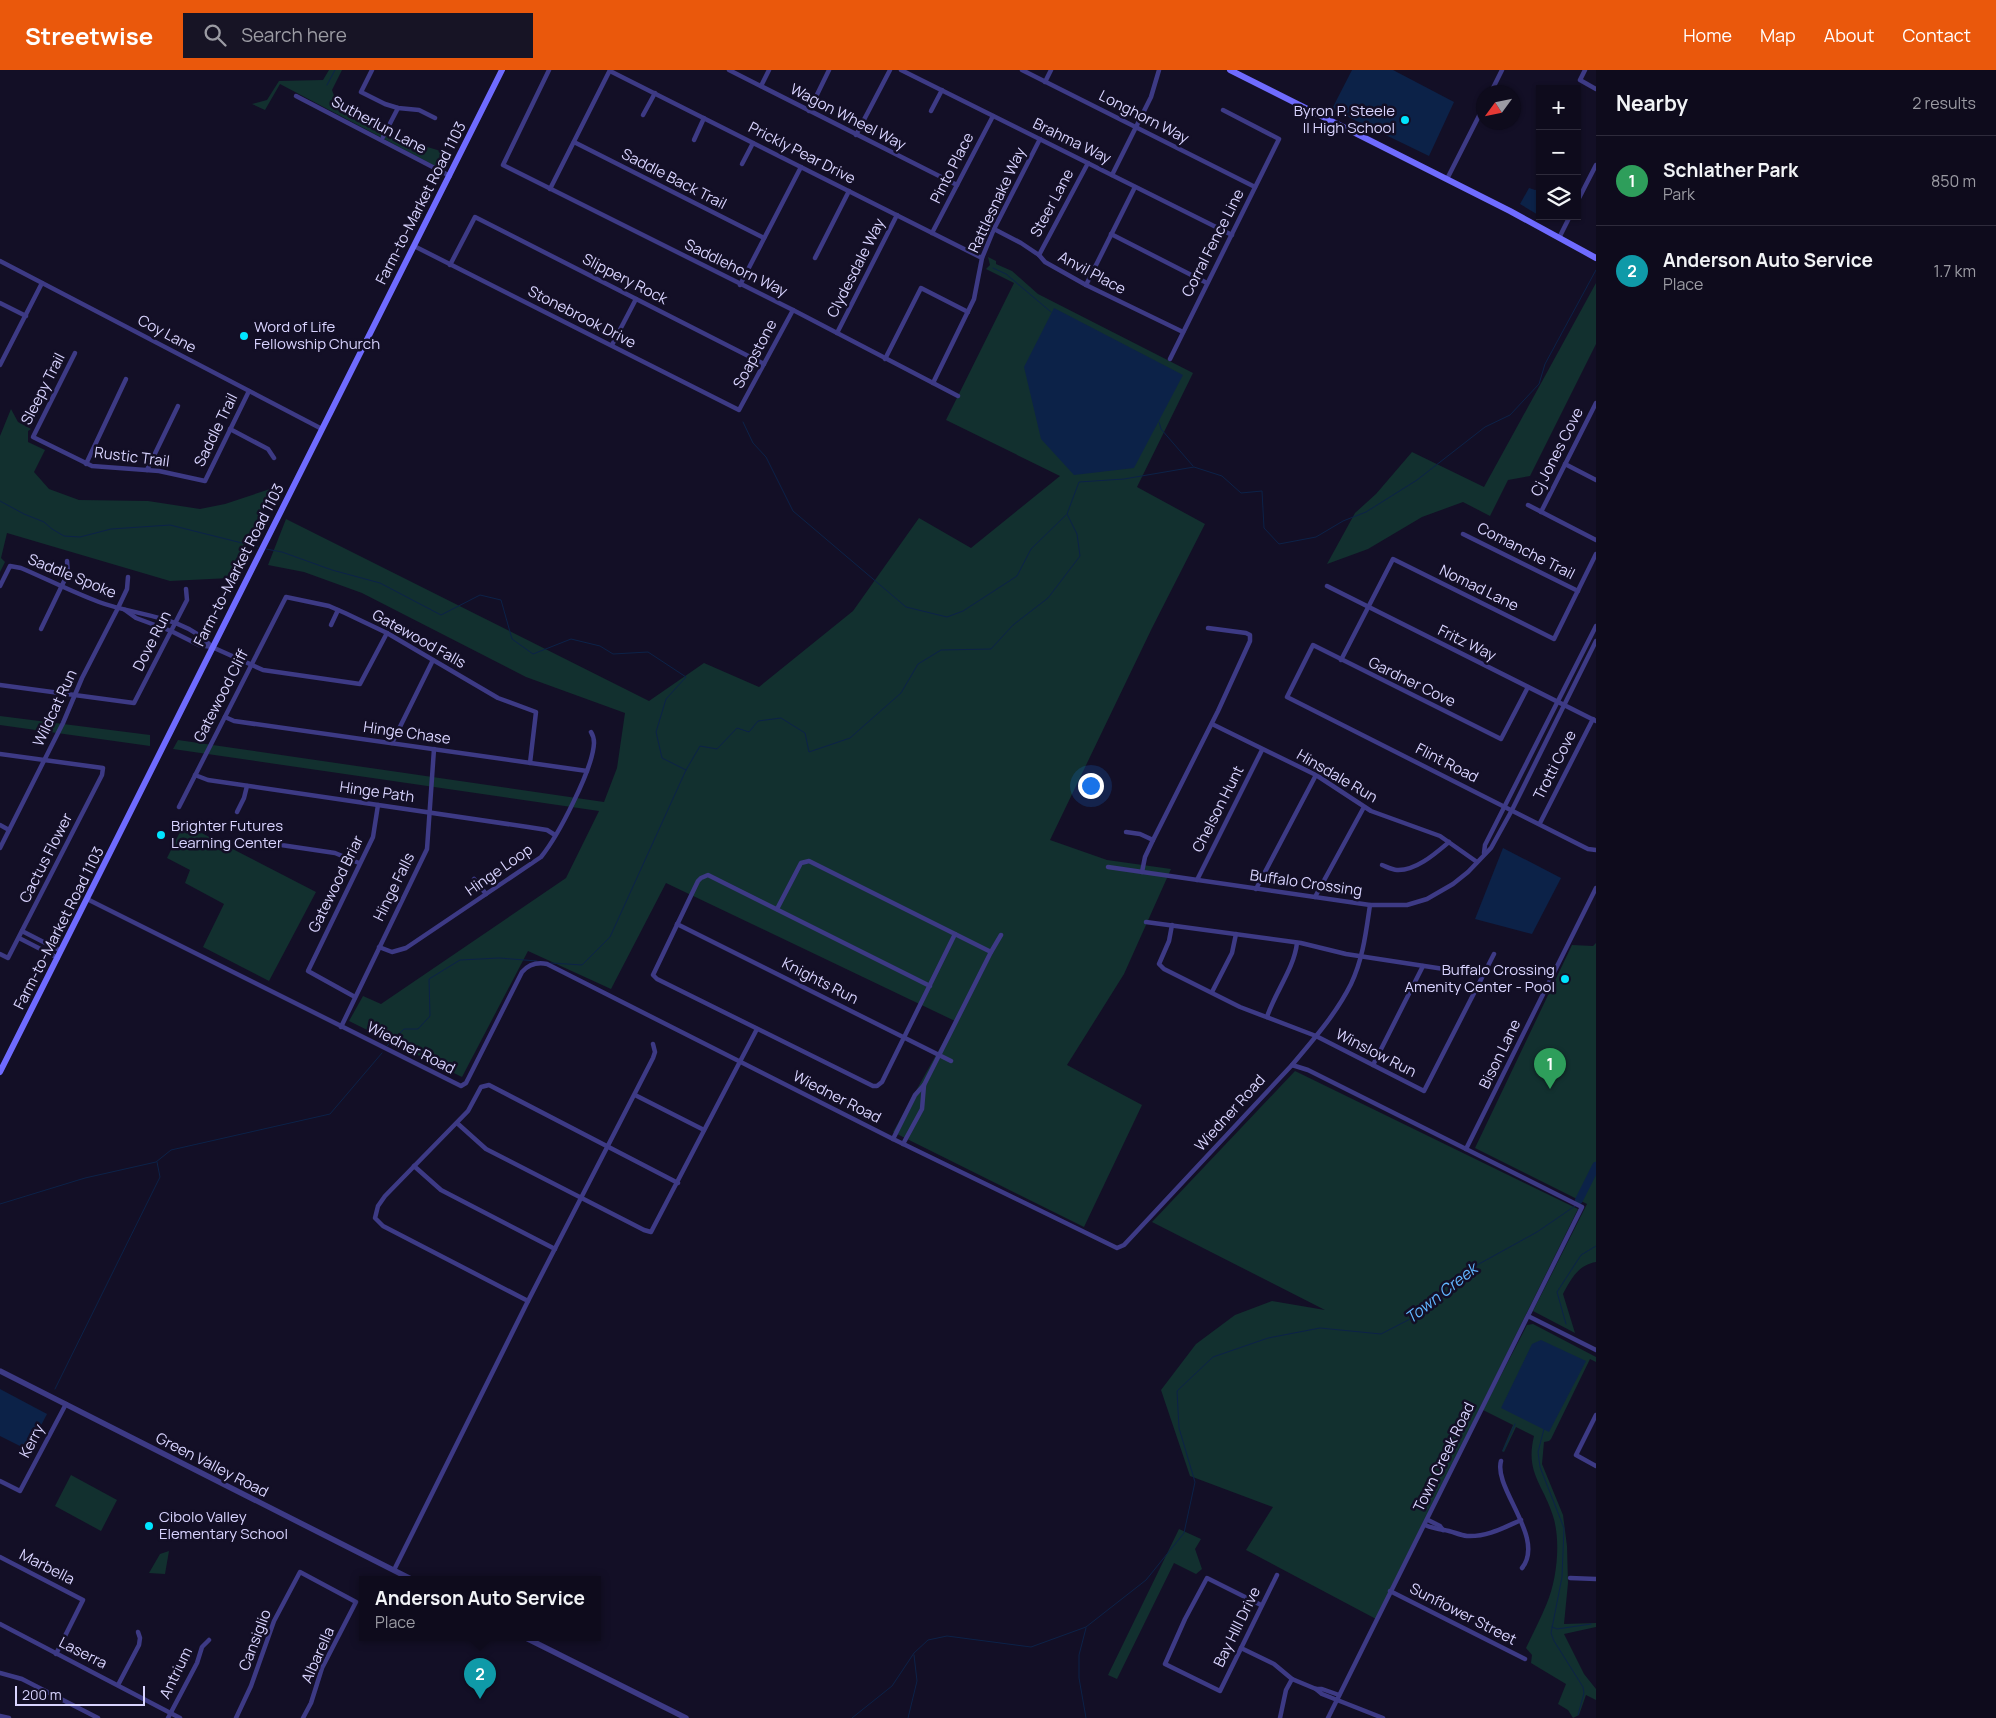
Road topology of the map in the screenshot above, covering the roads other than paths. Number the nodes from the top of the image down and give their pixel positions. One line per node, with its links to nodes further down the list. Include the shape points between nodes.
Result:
1 (372, 70): 23 (street, via 361,92)
2 (502, 70): 44 (main road, Farm-to-Market Road 1103)
3 (549, 70): 49 (street, Saddlehorn Way, via 503,165)
4 (610, 70): 21 (street, Prickly Pear Drive); 37 (street)
5 (728, 70): 18 (street, Wagon Wheel Way)
6 (769, 70): 18 (street)
7 (829, 70): 25 (street)
8 (890, 70): 33 (street)
9 (901, 70): 20 (street, Brahma Way)
10 (1022, 70): 16 (street, Longhorn Way)
11 (1051, 70): 16 (street)
12 (1159, 70): 32 (street)
13 (1230, 70): 45 (main road)
14 (1502, 70): 17 (street)
15 (1585, 70): 19 (street, via 1580,80)
16 (1045, 82): 32 (street, Longhorn Way)
17 (1494, 85)
18 (761, 86): 25 (street, Wagon Wheel Way)
19 (1596, 89)
20 (942, 90): 26 (street); 28 (street, Brahma Way)
21 (655, 93): 27 (street); 30 (street, Prickly Pear Drive)
22 (296, 96): 44 (street, Sutherlun Lane)
23 (398, 108): 29 (street, via 419,110); 34 (street)
24 (1223, 110): 48 (street, Corral Fence Line, via 1279,139)
25 (809, 111): 33 (street, Wagon Wheel Way)
26 (931, 111)
27 (643, 115)
28 (993, 116): 35 (street, Brahma Way); 46 (street, Pinto Place)
29 (435, 118)
30 (704, 118): 36 (street); 38 (street, Prickly Pear Drive)
31 (1476, 122): 45 (street)
32 (1135, 126): 43 (street); 48 (street, Longhorn Way)
33 (856, 135): 46 (street, Wagon Wheel Way)
34 (384, 137)
35 (1040, 139): 39 (street, Brahma Way); 54 (street, Rattlesnake Way)
36 (694, 140)
37 (574, 142): 49 (street); 58 (street, Saddle Back Trail)
38 (753, 143): 40 (street); 42 (street, Prickly Pear Drive)
39 (1088, 163): 43 (street, Brahma Way); 61 (street, Steer Lane)
40 (742, 164)
41 (1596, 165): 51 (street)
42 (800, 166): 50 (street, Prickly Pear Drive); 58 (street)
43 (1112, 174): 47 (street, Brahma Way)
44 (450, 176): 60 (main road, Farm-to-Market Road 1103)
45 (1447, 179): 59 (main road)
46 (957, 185): 55 (street, Pinto Place)
47 (1135, 187): 56 (street); 57 (street, Brahma Way)
48 (1255, 187): 57 (street, Corral Fence Line)
49 (550, 189): 69 (street, Saddlehorn Way)
50 (849, 191): 52 (street, Prickly Pear Drive); 62 (street)
51 (1581, 194)
52 (897, 215): 55 (street, Prickly Pear Drive); 77 (street, Clydesdale Way)
53 (1568, 220): 59 (street)
54 (994, 229): 61 (street, Anvil Place); 63 (street, Rattlesnake Way)
55 (932, 233): 63 (street, Prickly Pear Drive)
56 (1112, 234): 68 (street); 70 (street)
57 (1232, 235): 68 (street, Corral Fence Line)
58 (764, 238): 69 (street)
59 (1559, 238): 64 (main road)
60 (414, 246): 66 (street, Stonebrook Drive); 94 (main road, Farm-to-Market Road 1103)
61 (1039, 255): 70 (street, Anvil Place, via 1045,262)
62 (815, 258)
63 (982, 258): 74 (street, Rattlesnake Way, via 974,299)
64 (1596, 258)
65 (0, 261): 67 (street, Coy Lane)
66 (450, 265): 71 (street, Slippery Rock, via 475,217); 78 (street, Stonebrook Drive)
67 (42, 283): 75 (street); 86 (street, Coy Lane)
68 (1207, 283): 76 (street, Corral Fence Line)
69 (740, 285): 73 (street, Saddlehorn Way)
70 (1086, 285): 76 (street, Anvil Place)
71 (636, 299): 78 (street); 83 (street, Slippery Rock)
72 (0, 302): 75 (street)
73 (793, 310): 77 (street, Saddlehorn Way); 83 (street, Soapstone)
74 (968, 312): 80 (street, via 922,288); 85 (street, Rattlesnake Way)
75 (26, 316): 82 (street)
76 (1183, 332): 81 (street, Corral Fence Line)
77 (837, 333): 80 (street, Saddlehorn Way)
78 (612, 345): 90 (street, Stonebrook Drive)
79 (76, 353): 95 (street, Sleepy Trail)
80 (886, 358): 85 (street, Saddlehorn Way)
81 (1170, 359)
82 (0, 364)
83 (764, 364): 90 (street, Soapstone)
84 (126, 379): 97 (street)
85 (934, 383): 87 (street, Saddlehorn Way)
86 (249, 391): 93 (street, Saddle Trail); 94 (street, Coy Lane)
87 (958, 396)
88 (1596, 403): 91 (street, Cj Jones Cove)
89 (178, 406): 99 (street)
90 (739, 410)
91 (1590, 416): 92 (street); 98 (street, Cj Jones Cove)
92 (1596, 419)
93 (230, 429): 96 (street, via 268,449); 101 (street, Saddle Trail)
94 (322, 429): 127 (main road, Farm-to-Market Road 1103)
95 (33, 437): 97 (street, Rustic Trail)
96 (274, 458)
97 (86, 464): 99 (street, Rustic Trail)
98 (1565, 464): 100 (street); 103 (street, Cj Jones Cove)
99 (147, 470): 101 (street, Rustic Trail)
100 (1596, 480)
101 (204, 481)
102 (1528, 505): 103 (street)
103 (1541, 512): 105 (street)
104 (1463, 534): 113 (street, Comanche Trail)
105 (1596, 540)
106 (1596, 554): 113 (street)
107 (67, 561): 111 (street, via 68,573)
108 (128, 577): 115 (street, Wildcat Run, via 127,589)
109 (0, 586): 111 (street, Saddle Spoke, via 10,566)
110 (1327, 586): 116 (street, Fritz Way)
111 (63, 587): 115 (street, Saddle Spoke); 123 (street)
112 (186, 589): 119 (street, Dove Run, via 187,600)
113 (1578, 591): 116 (street, Nomad Lane, via 1554,639 1393,559)
114 (286, 597): 118 (street, Gatewood Falls); 130 (street, Gatewood Cliff)
115 (118, 608): 117 (street, Saddle Spoke); 133 (street, Wildcat Run)
116 (1368, 608): 129 (street); 132 (street, Fritz Way)
117 (125, 610): 119 (street, Saddle Spoke); 124 (street, Saddle Spoke, via 136,618)
118 (338, 610): 120 (street); 125 (street, Gatewood Falls)
119 (174, 623): 124 (street, Dove Run); 127 (street, Saddle Spoke, via 204,638)
120 (331, 625)
121 (1596, 626): 135 (street, Buffalo Crossing)
122 (1208, 628): 139 (street, via 1250,635 1250,642)
123 (41, 629)
124 (171, 631): 127 (street, Saddle Spoke); 133 (street, Dove Run, via 134,703)
125 (388, 633): 128 (street, Gatewood Falls); 130 (street, via 360,684 263,670)
126 (1596, 642): 136 (street, Buffalo Crossing)
127 (212, 647): 130 (street); 180 (main road, Farm-to-Market Road 1103)
128 (433, 660): 141 (street); 146 (street, Gatewood Falls, via 498,698 536,712)
129 (1341, 660): 132 (street, Gardner Cove, via 1501,739); 134 (street, Gardner Cove, via 1313,645)
130 (250, 665): 137 (street, Gatewood Cliff)
131 (0, 685): 133 (street)
132 (1528, 687): 135 (street, Fritz Way)
133 (76, 695): 145 (street, Wildcat Run)
134 (1287, 696): 152 (street, Flint Road)
135 (1557, 703): 136 (street, Fritz Way); 152 (street, Buffalo Crossing)
136 (1564, 706): 138 (street, Fritz Way); 155 (street, Buffalo Crossing)
137 (225, 717): 141 (street, Hinge Chase, via 234,721); 148 (street, Gatewood Cliff)
138 (1594, 720): 158 (street, Trotti Cove)
139 (1212, 724): 143 (street, Hinsdale Run); 163 (street)
140 (591, 732): 147 (street, Hinge Loop, via 593,752)
141 (392, 743): 142 (street, Hinge Chase)
142 (434, 749): 146 (street, Hinge Chase); 157 (street, Hinge Falls)
143 (1262, 750): 149 (street, Hinsdale Run); 175 (street, Chelson Hunt)
144 (0, 754): 145 (street)
145 (44, 759): 160 (street, Wildcat Run); 186 (street, Cactus Flower, via 103,768)
146 (530, 763): 147 (street, Hinge Chase)
147 (587, 771): 162 (street, Hinge Loop)
148 (195, 775): 150 (street, Hinge Path); 153 (street, Gatewood Cliff)
149 (1316, 775): 154 (street, Hinsdale Run); 177 (street)
150 (247, 786): 151 (street, Hinge Path); 156 (street)
151 (378, 805): 157 (street, Hinge Path); 170 (street, Gatewood Briar, via 373,837)
152 (1505, 806): 155 (street, Flint Road); 168 (street, Buffalo Crossing, via 1484,846)
153 (179, 807)
154 (1364, 807): 164 (street, Hinsdale Run); 179 (street)
155 (1512, 810): 158 (street, Flint Road); 168 (street, Buffalo Crossing, via 1491,848)
156 (237, 812)
157 (431, 813): 162 (street, Hinge Path, via 547,830); 192 (street, Hinge Falls, via 427,849)
158 (1540, 823): 167 (street, Flint Road)
159 (0, 825): 160 (street)
160 (9, 830): 166 (street, Wildcat Run)
161 (1126, 832): 163 (street)
162 (555, 835): 178 (street, Hinge Loop, via 541,857)
163 (1153, 840): 173 (street)
164 (1449, 842): 169 (street, Hinsdale Run); 171 (street, via 1412,867 1397,870)
165 (281, 846): 170 (street, via 335,853)
166 (0, 848)
167 (1596, 850)
168 (1484, 853): 169 (street, Buffalo Crossing)
169 (1477, 862): 181 (street, Buffalo Crossing, via 1453,884 1427,899 1407,905)
170 (359, 863): 203 (street, Gatewood Briar, via 308,971)
171 (1382, 865)
172 (1108, 868): 173 (street, Buffalo Crossing)
173 (1142, 872): 175 (street, Buffalo Crossing)
174 (474, 879): 178 (street)
175 (1197, 880): 177 (street, Buffalo Crossing)
176 (1596, 888): 223 (street, Bison Lane)
177 (1256, 889): 179 (street, Buffalo Crossing)
178 (486, 894): 192 (street, Hinge Loop, via 406,948 392,952)
179 (1315, 897): 181 (street, Buffalo Crossing)
180 (87, 899): 193 (main road, Farm-to-Market Road 1103); 205 (street, Wiedner Road)
181 (1370, 905): 197 (street)
182 (777, 909): 184 (street, via 708,875 698,881); 187 (street, via 801,863 809,861); 201 (street)
183 (1146, 922): 185 (street)
184 (677, 924): 206 (street, via 653,974); 208 (street, Knights Run)
185 (1172, 925): 188 (street); 202 (street, Winslow Run, via 1169,942 1159,964)
186 (22, 931): 190 (street, Cactus Flower); 193 (street)
187 (956, 934): 194 (street); 201 (street)
188 (1236, 934): 191 (street); 202 (street, via 1232,953)
189 (1001, 935): 194 (street)
190 (19, 938): 195 (street, Cactus Flower, via 8,958); 198 (street)
191 (1297, 943): 197 (street); 204 (street, via 1292,963 1272,1000)
192 (379, 947): 203 (street, Hinge Falls)
193 (61, 951): 198 (main road, Farm-to-Market Road 1103)
194 (991, 952): 210 (street)
195 (0, 954)
196 (1494, 954): 200 (street)
197 (1361, 956): 199 (street); 207 (street, via 1338,1007)
198 (58, 958): 215 (main road, Farm-to-Market Road 1103)
199 (1423, 966): 200 (street); 214 (street)
200 (1484, 975): 214 (street, Winslow Run, via 1424,1091)
201 (930, 986): 208 (street)
202 (1212, 992): 204 (street, Winslow Run)
203 (356, 997): 205 (street, Hinge Falls)
204 (1267, 1017): 207 (street, Winslow Run)
205 (341, 1027): 212 (street, Wiedner Road, via 461,1086 466,1083 522,972 532,964 542,963)
206 (757, 1029): 208 (street, via 873,1086 882,1082); 212 (street)
207 (1316, 1036): 213 (street); 214 (street, Winslow Run)
208 (904, 1037): 210 (street, Knights Run)
209 (653, 1044): 217 (street, via 653,1058)
210 (940, 1056): 211 (street, Knights Run); 216 (street)
211 (951, 1061)
212 (740, 1062): 219 (street); 220 (street, Wiedner Road)
213 (1292, 1065): 221 (street, Wiedner Road, via 1124,1245 1117,1248); 223 (street, via 1308,1070)
214 (1373, 1065)
215 (0, 1072)
216 (924, 1085): 220 (street, via 915,1095); 221 (street, via 921,1113)
217 (635, 1095): 219 (street); 222 (street)
218 (457, 1123): 222 (street, via 481,1087 489,1085); 224 (street); 226 (street, via 486,1149)
219 (704, 1130): 225 (street)
220 (893, 1138): 221 (street, Wiedner Road)
221 (903, 1144)
222 (609, 1146): 225 (street); 226 (street)
223 (1466, 1150): 229 (street, Town Creek Road, via 1582,1207)
224 (414, 1166): 227 (street, via 435,1187); 228 (street, via 381,1201 375,1214 377,1222)
225 (678, 1183): 226 (street, via 651,1232)
226 (582, 1198): 227 (street)
227 (555, 1249): 228 (street)
228 (528, 1301): 241 (street)
229 (1528, 1316): 230 (street); 238 (street, Town Creek Road)
230 (1596, 1350)
231 (0, 1371): 232 (street, Green Valley Road)
232 (66, 1404): 236 (street, Kerry, via 20,1491); 241 (street, Green Valley Road)
233 (1596, 1415): 235 (street, via 1576,1455)
234 (1501, 1461): 237 (street, via 1500,1473)
235 (1596, 1466)
236 (0, 1480)
237 (1521, 1520): 238 (street, via 1478,1536 1437,1530); 240 (street, via 1528,1548)
238 (1426, 1522): 247 (street, Town Creek Road)
239 (0, 1557): 254 (street, Marbella, via 83,1600)
240 (1522, 1568)
241 (394, 1570): 244 (street, Green Valley Road)
242 (300, 1572): 266 (street, Cansiglio, via 274,1621); 267 (street, Albarella, via 356,1602 322,1668)
243 (1277, 1575): 248 (street, Bay HIll Drive)
244 (406, 1576)
245 (1570, 1578): 246 (street)
246 (1596, 1579)
247 (1390, 1591): 255 (street, Sunflower Street); 259 (street, Town Creek Road)
248 (1261, 1605): 253 (street, Bay HIll Drive); 253 (street, Bay HIll Drive, via 1207,1578 1165,1664 1220,1691)
249 (0, 1624): 254 (street, Laserra)
250 (138, 1632): 258 (street, via 139,1645)
251 (209, 1640): 260 (street, Antrium, via 202,1647)
252 (532, 1641): 268 (street)
253 (1241, 1648): 257 (street, via 1274,1664)
254 (56, 1654): 258 (street, Laserra)
255 (1525, 1659)
256 (0, 1673): 263 (street, via 22,1679)
257 (1292, 1679): 259 (street); 269 (street)
258 (118, 1686): 260 (street, Laserra)
259 (1337, 1698): 270 (street, Town Creek Road); 271 (street)
260 (170, 1713): 264 (street, Antrium); 265 (street, Laserra)
261 (0, 1716): 262 (street)
262 (9, 1718)
263 (98, 1718)
264 (168, 1718)
265 (180, 1718)
266 (236, 1718)
267 (303, 1718)
268 (686, 1718)
269 (1280, 1718)
270 (1328, 1718)
271 (1383, 1718)

